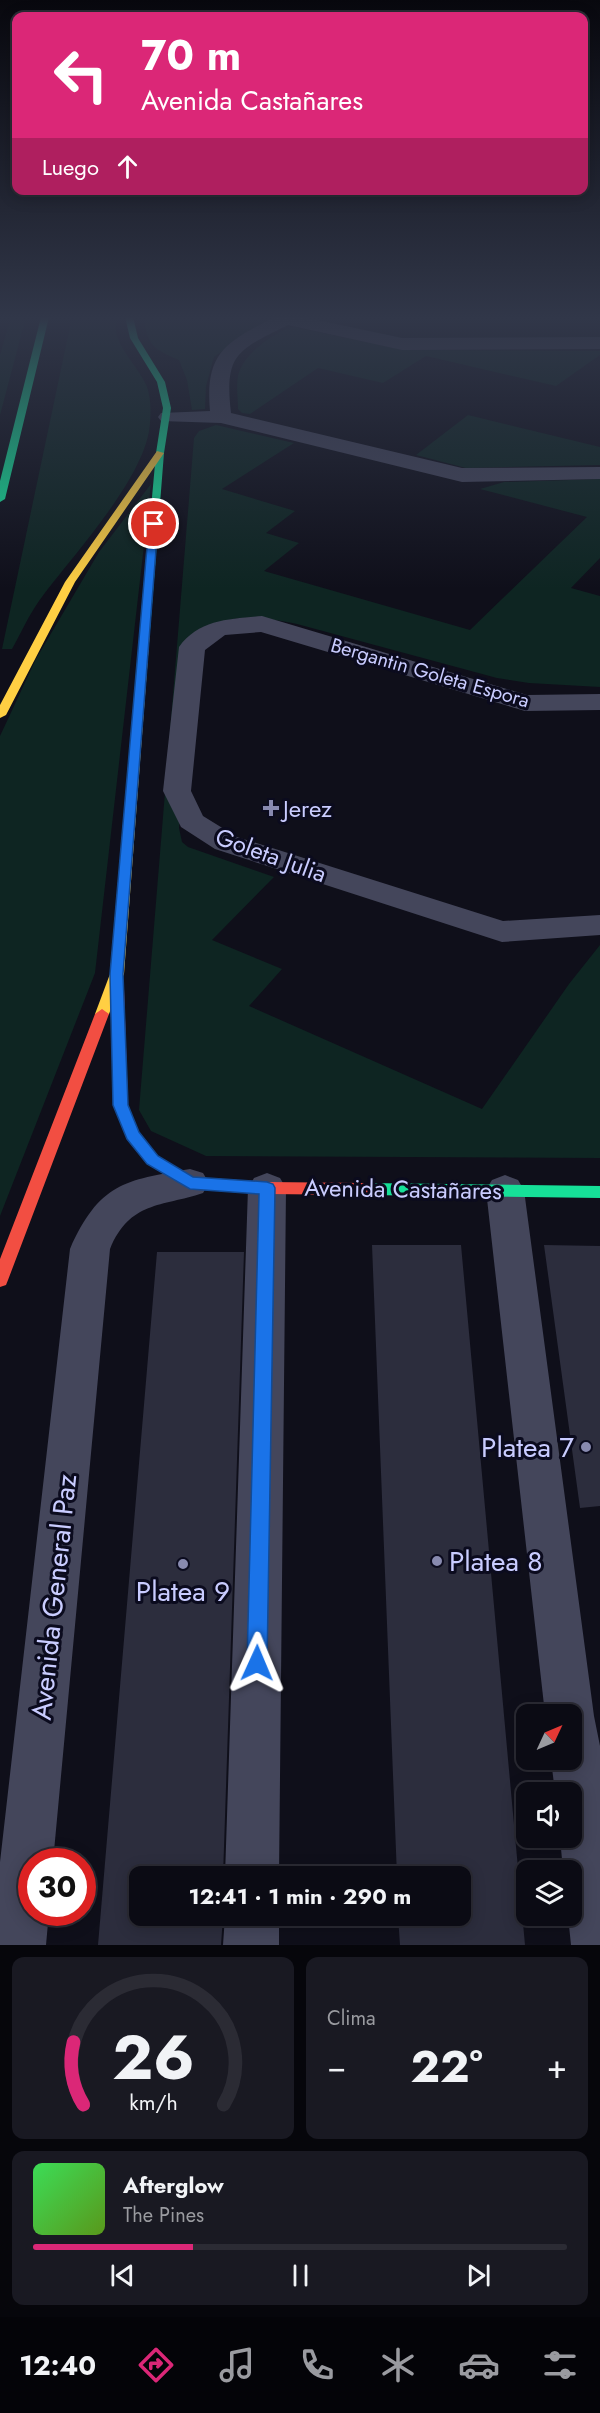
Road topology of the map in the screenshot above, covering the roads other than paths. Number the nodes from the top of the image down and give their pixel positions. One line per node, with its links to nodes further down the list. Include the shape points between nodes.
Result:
1 (23, 408): 8 (main road)
2 (167, 408): 4 (main road)
3 (221, 408): 5 (street)
4 (168, 417): 5 (street); 6 (main road)
5 (221, 417): 7 (street, via 462,475)
6 (160, 453): 11 (main road, via 70,582); 13 (main road)
7 (600, 473)
8 (0, 500)
9 (262, 624): 10 (street, Bergantin Goleta Espora, via 525,704); 12 (street, Goleta Julia, via 218,628 192,647 177,791 191,821 226,843 502,932)
10 (600, 702)
11 (0, 715)
12 (600, 925)
13 (117, 974): 14 (main road, via 121,1105 132,1135 152,1160); 19 (main road)
14 (190, 1183): 15 (main road, Avenida Castañares); 18 (street, Avenida Castañares, via 140,1192 118,1206 97,1228)
15 (267, 1188): 16 (main road, Avenida Castañares); 22 (street)
16 (505, 1190): 17 (main road, Avenida Castañares); 20 (street)
17 (600, 1192)
18 (90, 1249): 24 (street, Avenida General Paz)
19 (0, 1280)
20 (569, 1704)
21 (578, 1770): 26 (street)
22 (252, 1866)
23 (252, 1926): 25 (street)
24 (18, 1945)
25 (251, 1945)
26 (599, 1945)

